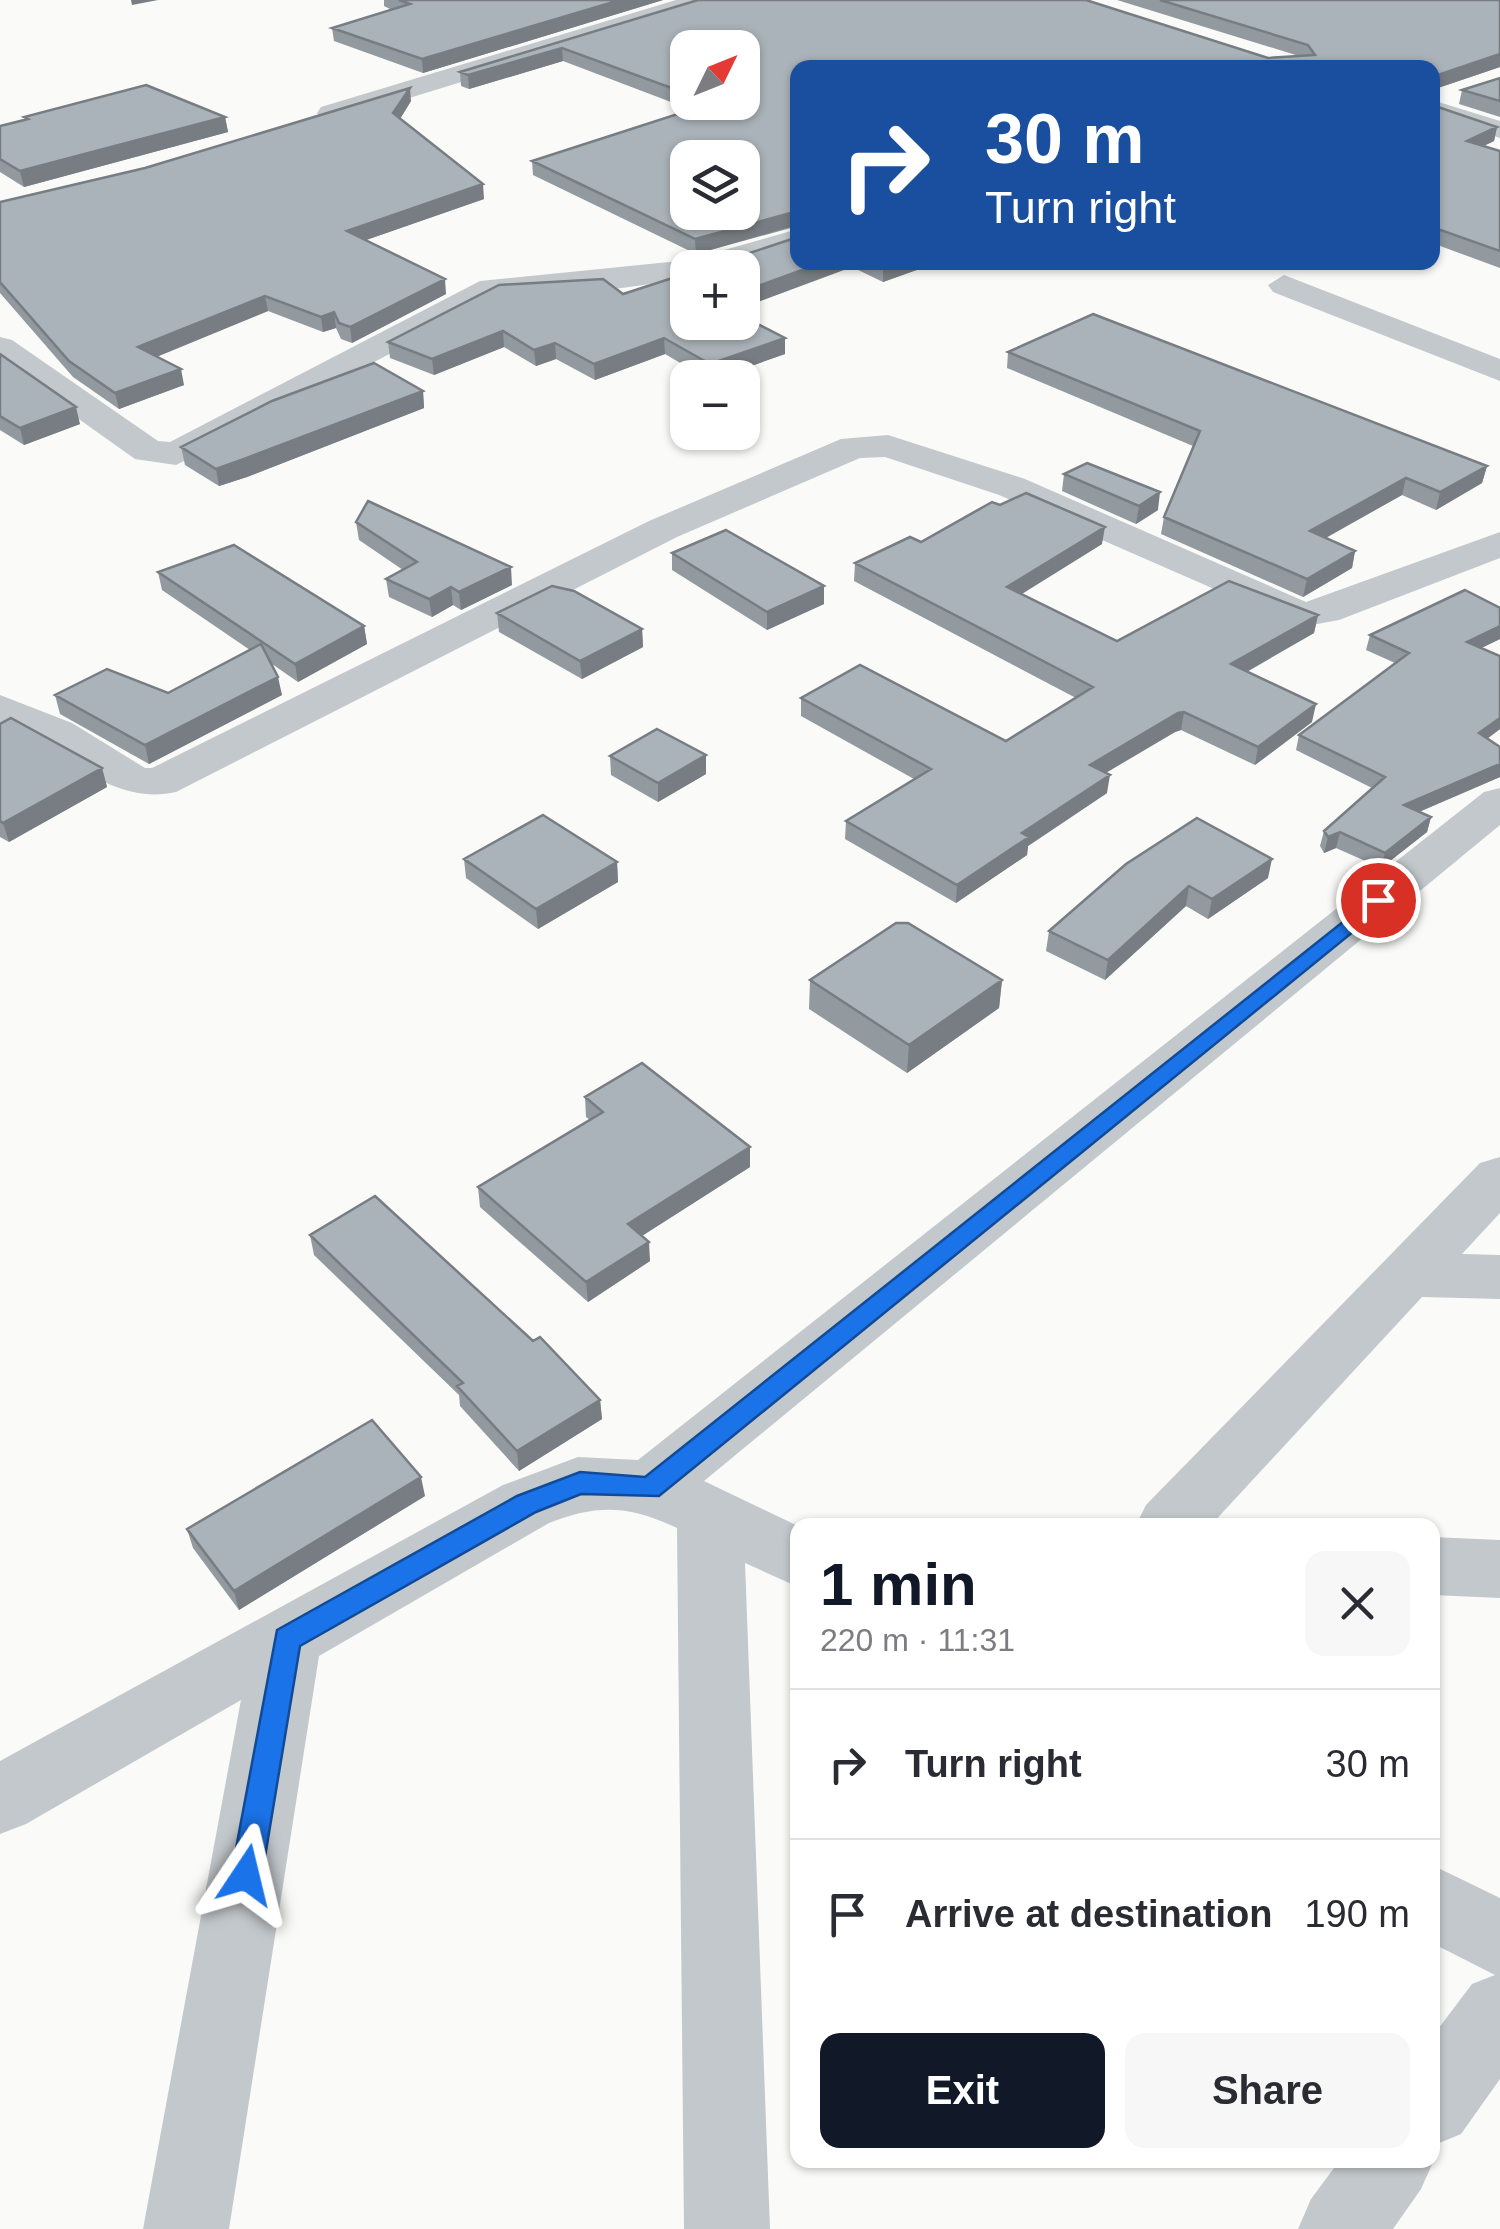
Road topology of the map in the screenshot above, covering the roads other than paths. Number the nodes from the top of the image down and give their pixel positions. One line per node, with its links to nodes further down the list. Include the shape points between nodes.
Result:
1 (702, 0): 5 (street)
2 (1466, 89): 3 (street)
3 (1440, 100)
4 (1440, 107): 6 (street)
5 (312, 120)
6 (1500, 130)
7 (790, 240): 8 (street)
8 (757, 250)
9 (670, 271): 11 (street, via 492,288 176,454 148,451)
10 (1284, 285): 12 (street)
11 (0, 346)
12 (1500, 371)
13 (1500, 544): 14 (street, via 1301,615 1012,487 888,446 854,447 663,529 160,782 135,782 56,732)
14 (0, 708)
15 (1500, 802): 19 (street)
16 (1500, 1177): 17 (street)
17 (1408, 1274): 18 (street); 20 (street)
18 (1500, 1277)
19 (680, 1500): 21 (street); 24 (street, via 580,1483 526,1504); 32 (street)
20 (1177, 1518)
21 (790, 1554)
22 (1440, 1566): 23 (street)
23 (1500, 1568)
24 (287, 1638): 25 (street); 31 (street)
25 (0, 1800)
26 (1440, 1906): 27 (street)
27 (1500, 1939)
28 (1500, 2012): 29 (street)
29 (1440, 2093)
30 (1386, 2168): 33 (street)
31 (186, 2229)
32 (728, 2229)
33 (1341, 2229)

